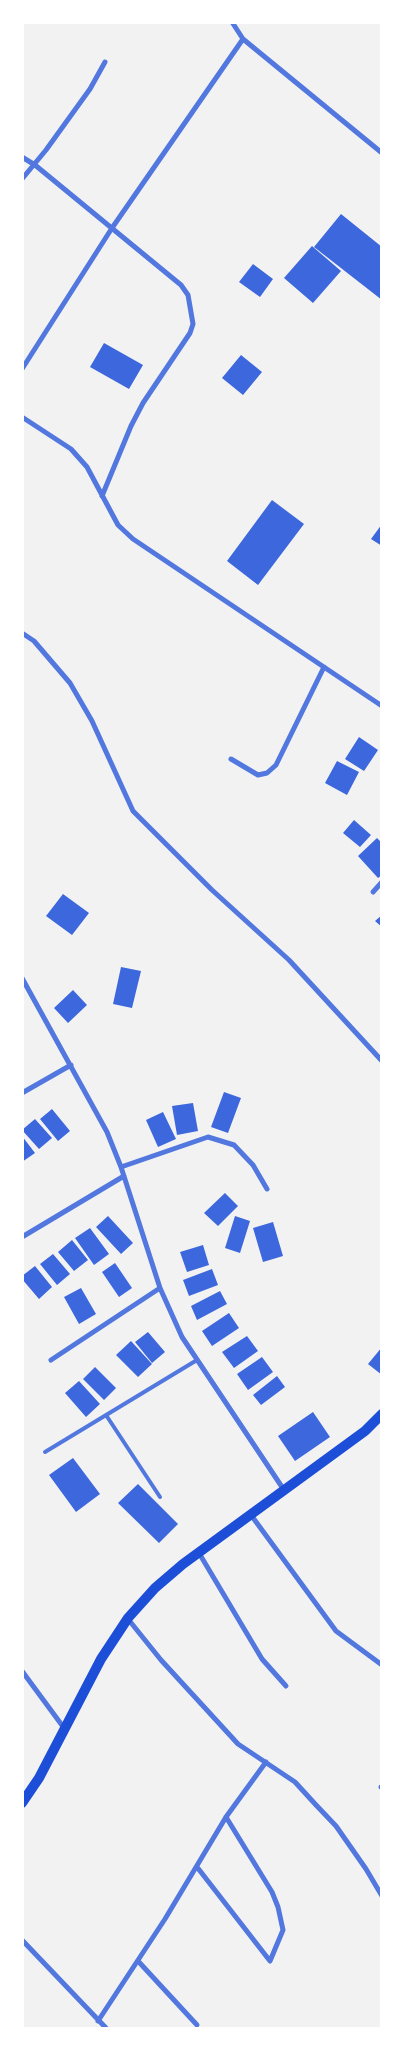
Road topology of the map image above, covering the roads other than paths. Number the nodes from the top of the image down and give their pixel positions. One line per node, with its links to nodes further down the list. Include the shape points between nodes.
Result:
1 (232, 22): 2 (street)
2 (243, 39): 4 (street); 8 (street)
3 (105, 62): 6 (street, via 90,89)
4 (382, 153)
5 (22, 156): 6 (street)
6 (35, 165): 7 (street); 8 (street)
7 (22, 179)
8 (112, 228): 9 (street); 11 (street, via 185,289 193,324 190,334 143,403)
9 (22, 369)
10 (22, 417): 11 (street, via 71,449 86,467)
11 (102, 496): 13 (street, via 118,525 133,539)
12 (22, 633): 19 (street, via 34,640 70,683 92,721 133,811 212,890 290,960)
13 (324, 667): 14 (street); 15 (street, via 276,765 267,773 258,775)
14 (382, 706)
15 (231, 759)
16 (382, 882): 17 (street)
17 (374, 892)
18 (22, 978): 20 (street)
19 (382, 1061)
20 (70, 1065): 21 (street); 22 (street, via 107,1132)
21 (22, 1093)
22 (121, 1167): 23 (street); 24 (street, via 208,1137 234,1145 253,1165)
23 (124, 1176): 25 (street); 26 (street)
24 (267, 1188)
25 (22, 1237)
26 (160, 1288): 27 (street); 28 (street, via 182,1337)
27 (51, 1360)
28 (197, 1360): 30 (lane); 32 (street)
29 (382, 1414): 32 (main road, via 365,1431)
30 (106, 1415): 31 (lane); 33 (lane)
31 (45, 1452)
32 (284, 1491): 34 (main road)
33 (160, 1497)
34 (250, 1515): 35 (main road); 37 (street, via 336,1630)
35 (199, 1553): 36 (main road, via 155,1588); 39 (street, via 262,1659)
36 (128, 1618): 40 (main road, via 101,1659); 41 (street, via 161,1660 238,1744)
37 (382, 1665)
38 (22, 1670): 40 (street)
39 (286, 1686)
40 (65, 1728): 42 (main road)
41 (266, 1762): 43 (street); 45 (street, via 295,1782 336,1826)
42 (22, 1803)
43 (226, 1817): 44 (street); 44 (street, via 278,1907 283,1930 270,1961)
44 (197, 1867): 47 (street)
45 (382, 1896)
46 (22, 1940): 48 (street)
47 (138, 1961): 48 (street); 49 (street)
48 (98, 2021): 50 (street)
49 (197, 2025)
50 (106, 2028)

